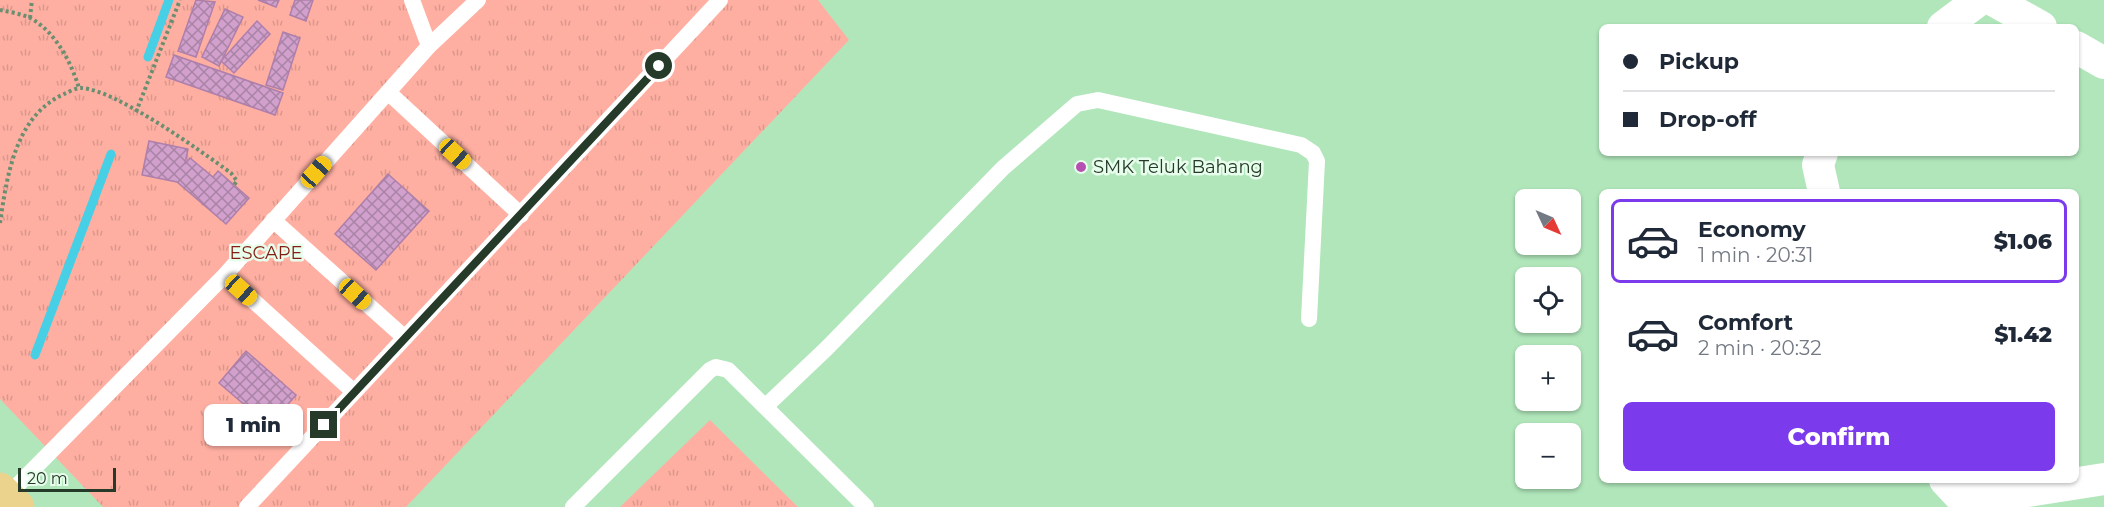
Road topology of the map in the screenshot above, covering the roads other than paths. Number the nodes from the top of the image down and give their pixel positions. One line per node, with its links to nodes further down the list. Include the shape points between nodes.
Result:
1 (412, 0): 8 (lane)
2 (477, 0): 8 (lane)
3 (720, 0): 14 (lane)
4 (1979, 0): 6 (street)
5 (1993, 0): 7 (street)
6 (1947, 24)
7 (2036, 24)
8 (429, 46): 11 (lane)
9 (2079, 49): 10 (street)
10 (2104, 63)
11 (388, 93): 14 (lane); 15 (lane)
12 (1821, 156): 13 (street, via 1818,165)
13 (1823, 189)
14 (521, 215): 18 (lane)
15 (273, 220): 16 (lane); 18 (lane)
16 (225, 275): 19 (lane); 25 (lane)
17 (1309, 319): 20 (lane, via 1317,160 1314,153 1301,144 1087,100 1068,110 1003,168)
18 (405, 338): 19 (lane)
19 (354, 392): 26 (lane)
20 (766, 406): 27 (lane, via 728,370 710,369); 28 (lane)
21 (2104, 479): 24 (street)
22 (1948, 483): 23 (street, via 1959,495 1976,499)
23 (2078, 483)
24 (2079, 483)
25 (6, 499)
26 (247, 507)
27 (573, 507)
28 (866, 507)

